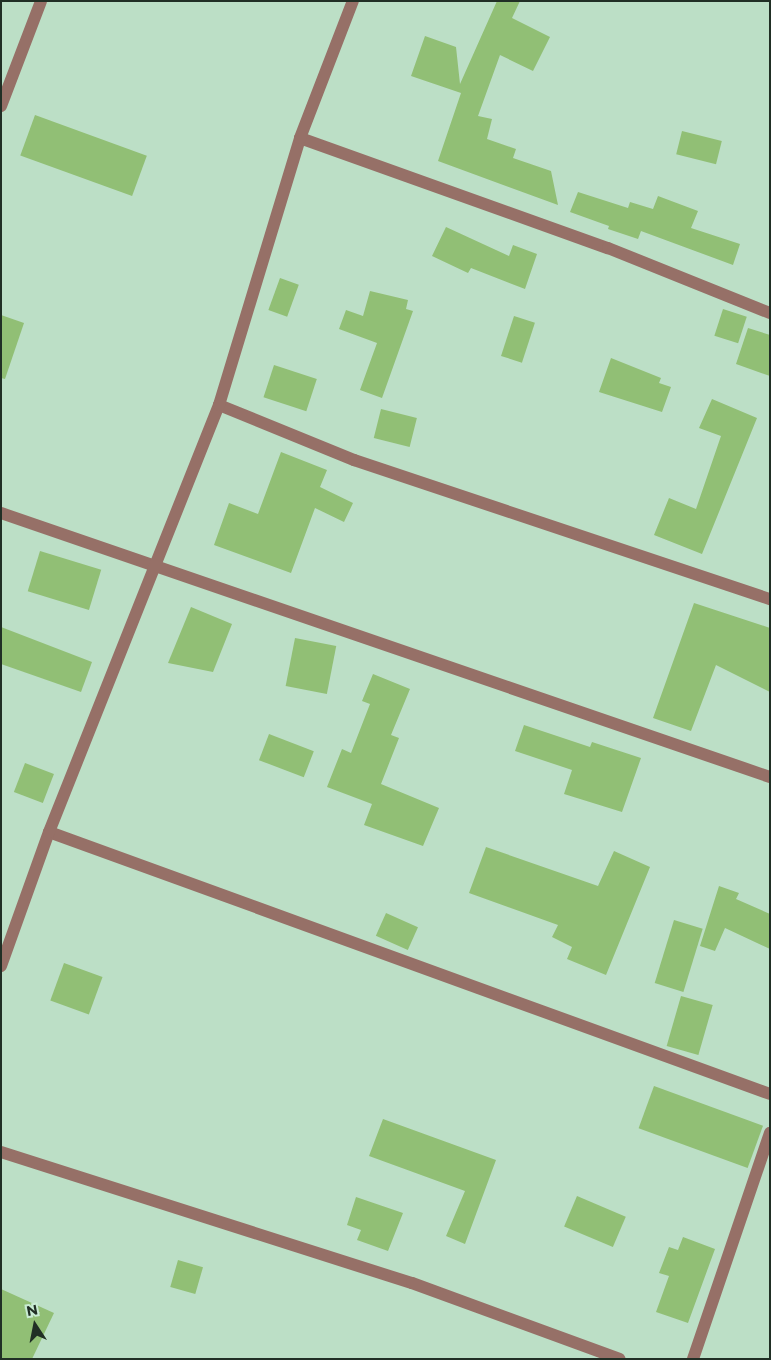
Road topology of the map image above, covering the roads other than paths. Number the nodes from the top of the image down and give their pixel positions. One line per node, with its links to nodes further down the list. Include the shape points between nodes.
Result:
1 (41, 1): 3 (street)
2 (353, 1): 4 (street)
3 (1, 106)
4 (300, 138): 5 (street, via 608,248); 6 (street)
5 (770, 313)
6 (219, 405): 8 (street); 9 (street, via 354,460)
7 (1, 513): 8 (street)
8 (153, 568): 10 (street); 11 (street)
9 (770, 599)
10 (770, 777)
11 (49, 832): 12 (street); 13 (street)
12 (1, 966)
13 (770, 1094)
14 (770, 1133): 17 (street)
15 (1, 1152): 16 (street, via 412,1283)
16 (620, 1359)
17 (693, 1359)

